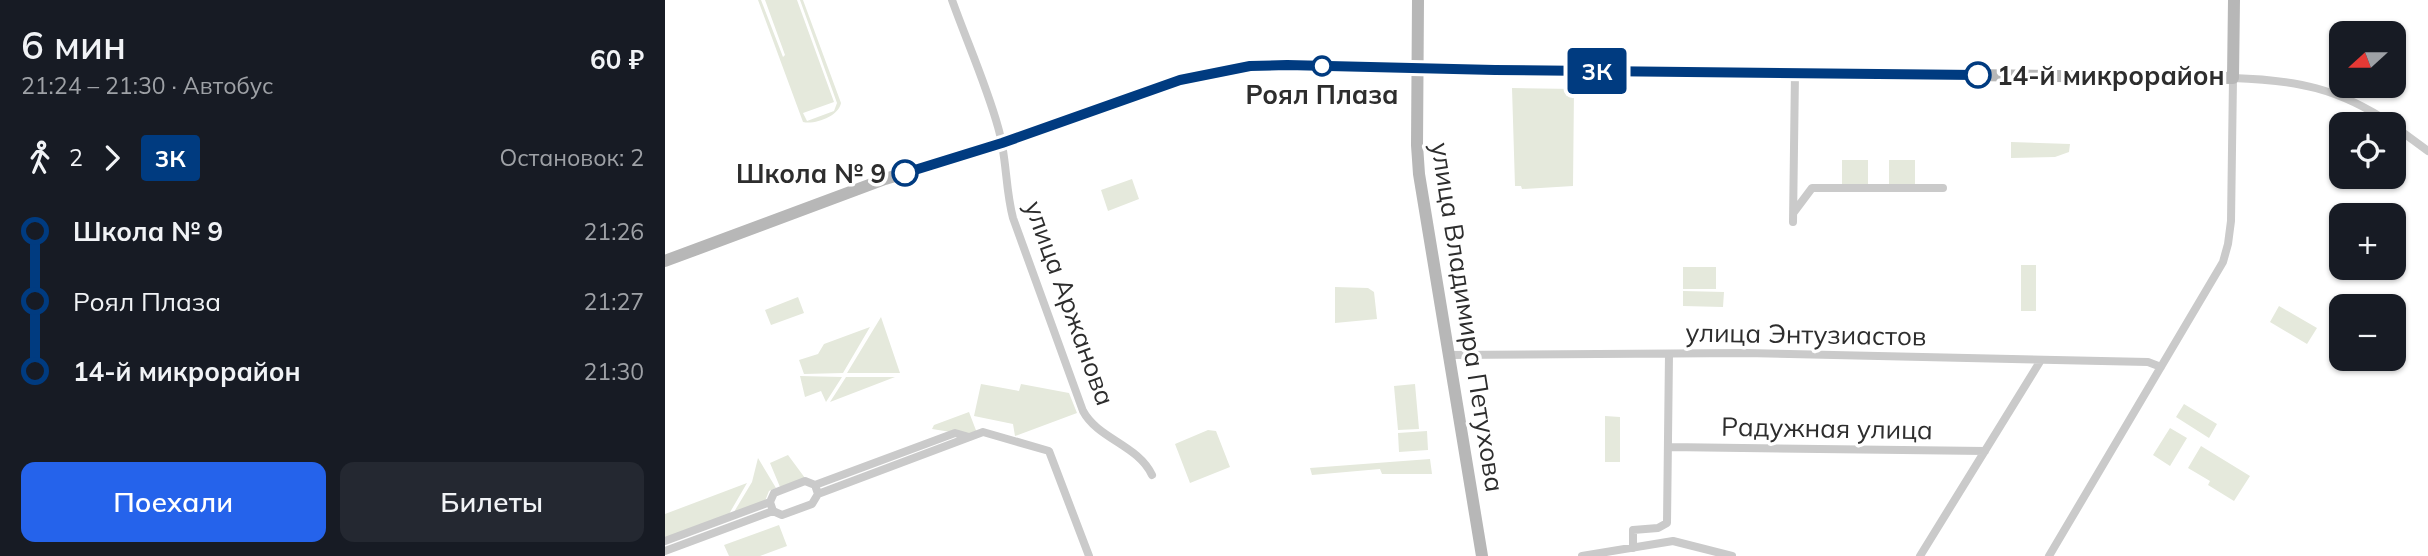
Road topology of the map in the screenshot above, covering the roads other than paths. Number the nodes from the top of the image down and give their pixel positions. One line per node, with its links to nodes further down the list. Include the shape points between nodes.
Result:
1 (952, 0): 9 (street, улица Аржанова)
2 (1418, 0): 4 (main road, улица Владимира Петухова)
3 (2234, 0): 6 (main road)
4 (1417, 68): 5 (main road); 9 (main road, via 1287,65 1223,70 1159,87); 16 (main road, улица Владимира Петухова, via 1419,174)
5 (1795, 73): 6 (main road); 12 (street)
6 (2233, 78): 7 (street, via 2274,79 2325,91 2347,97); 18 (street, via 2228,244 2219,270)
7 (2372, 112)
8 (2406, 135): 10 (street)
9 (1002, 143): 14 (main road, via 884,179); 21 (street, улица Аржанова, via 1013,218 1083,411 1140,458)
10 (2428, 151)
11 (1943, 188): 12 (street, via 1812,188)
12 (1794, 212): 13 (street)
13 (1793, 222)
14 (665, 261)
15 (1669, 354): 16 (street, улица Энтузиастов); 17 (street, улица Энтузиастов); 19 (street)
16 (1449, 355): 28 (main road, улица Владимира Петухова)
17 (2041, 359): 18 (street, улица Энтузиастов, via 2148,362); 20 (street)
18 (2161, 367): 32 (street)
19 (1668, 447): 20 (street, Радужная улица); 25 (street, via 1667,523 1633,530)
20 (1985, 451): 31 (street)
21 (1152, 475)
22 (816, 489): 23 (street, via 805,481 778,491 771,497); 23 (street, via 812,504 782,514); 27 (street, via 955,433 969,437 983,432 1049,451)
23 (771, 506): 24 (street); 26 (street)
24 (665, 541)
25 (1633, 548): 29 (street); 30 (street, via 1673,541)
26 (665, 551)
27 (1089, 556)
28 (1482, 556)
29 (1582, 556)
30 (1732, 556)
31 (1920, 556)
32 (2049, 556)

